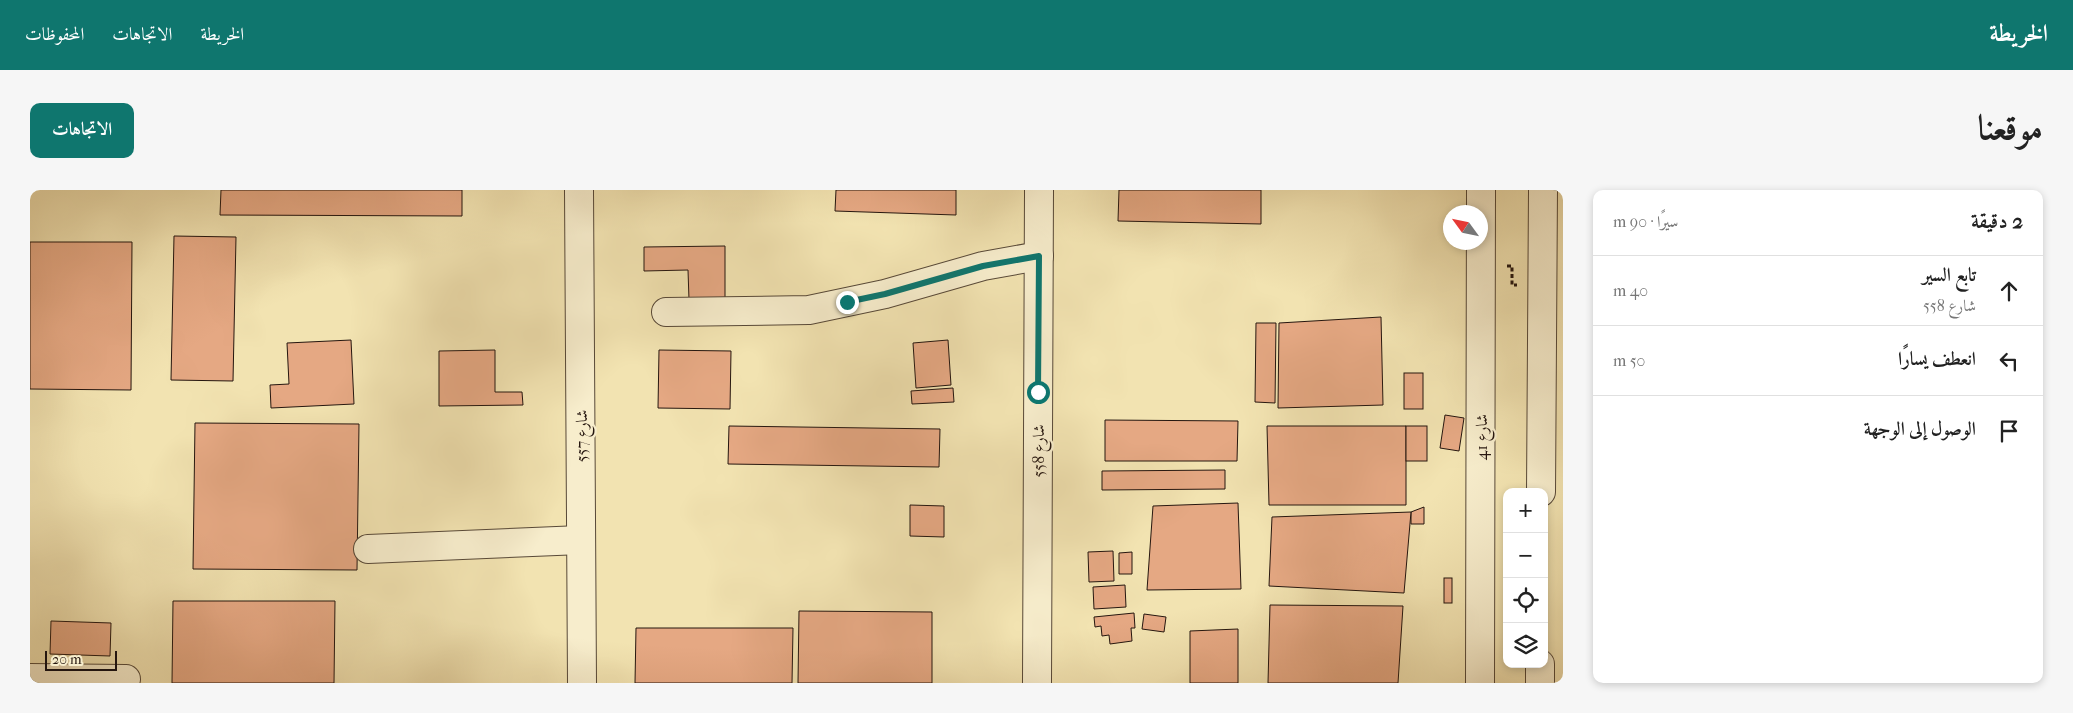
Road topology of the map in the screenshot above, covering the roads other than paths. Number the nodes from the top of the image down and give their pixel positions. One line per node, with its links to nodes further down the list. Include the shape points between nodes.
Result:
1 (579, 190): 10 (street, شارع 557)
2 (1039, 190): 6 (street, شارع 558)
3 (1481, 190): 17 (street, شارع 41)
4 (1544, 190): 7 (street)
5 (1563, 228): 7 (street)
6 (1039, 256): 8 (street, via 983,266 885,294 809,310); 16 (street, شارع 558)
7 (1542, 274): 9 (street)
8 (666, 312)
9 (1541, 488)
10 (581, 540): 11 (street); 15 (street, شارع 557)
11 (368, 549)
12 (1540, 668): 18 (street)
13 (30, 678): 14 (street)
14 (126, 679)
15 (582, 683)
16 (1037, 683)
17 (1480, 683)
18 (1540, 683)

